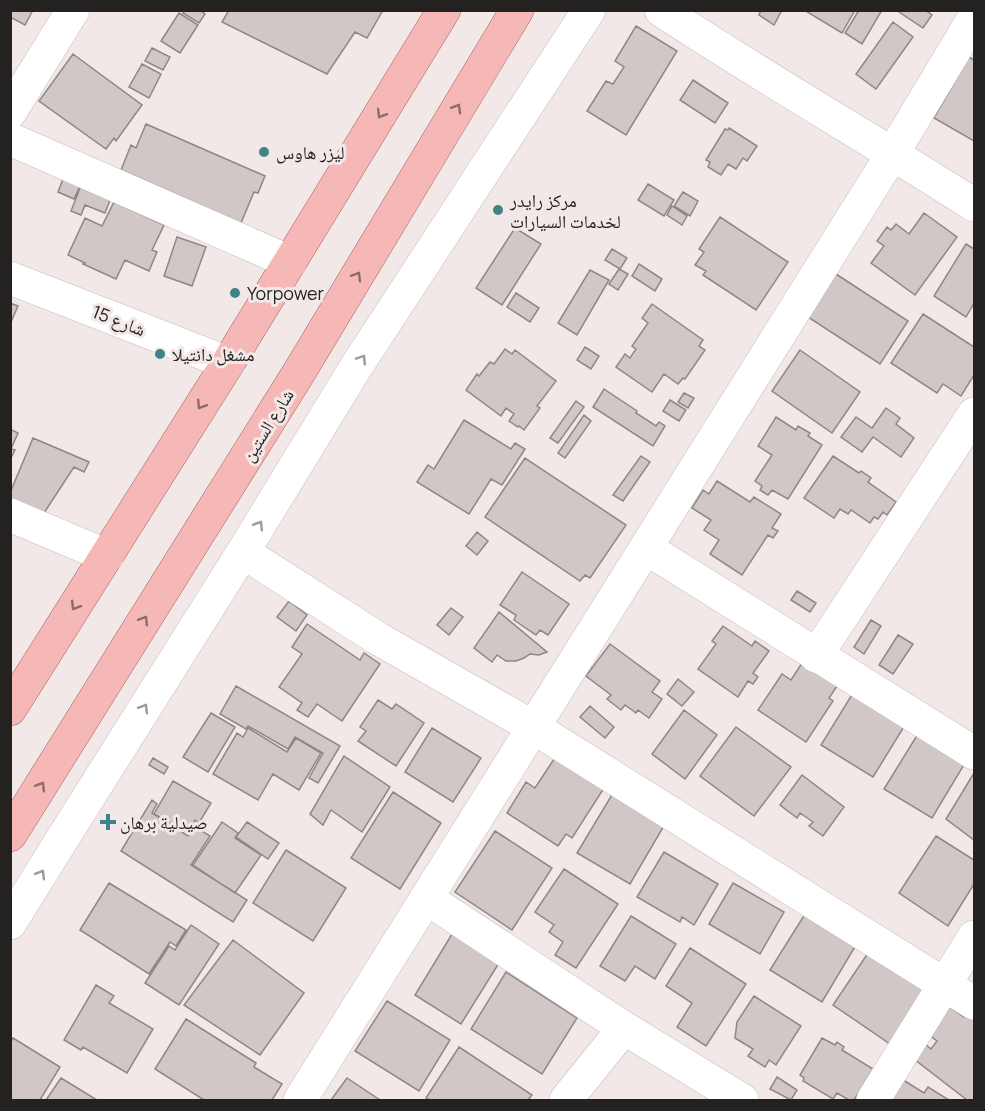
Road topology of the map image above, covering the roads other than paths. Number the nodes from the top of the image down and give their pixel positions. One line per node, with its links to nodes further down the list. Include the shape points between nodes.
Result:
1 (73, 10): 7 (street)
2 (444, 10): 11 (main road, one-way to 11)
3 (517, 10): 24 (main road, شارع الستين, one-way to 3, via 292,384)
4 (589, 10): 18 (street, one-way to 4, via 356,368)
5 (661, 10): 9 (street)
6 (975, 18): 9 (street)
7 (10, 112)
8 (10, 139): 11 (street)
9 (893, 153): 10 (street); 17 (street)
10 (975, 205)
11 (290, 262): 13 (main road)
12 (10, 278): 13 (street, شارع 15)
13 (228, 363): 19 (main road, one-way to 19)
14 (975, 414): 15 (street)
15 (966, 448): 20 (street)
16 (10, 515): 19 (street)
17 (646, 548): 20 (street); 22 (street)
18 (243, 552): 22 (street, via 377,638); 26 (street, one-way to 18)
19 (107, 556): 21 (main road, one-way to 21)
20 (816, 656): 23 (street)
21 (10, 709)
22 (533, 727): 25 (street); 28 (street)
23 (975, 753)
24 (10, 836)
25 (426, 898): 30 (street); 31 (street)
26 (10, 923)
27 (975, 937): 28 (street)
28 (945, 984): 29 (street); 34 (street)
29 (975, 1003)
30 (624, 1028): 32 (street); 33 (street)
31 (300, 1101)
32 (566, 1101)
33 (742, 1101)
34 (873, 1101)

